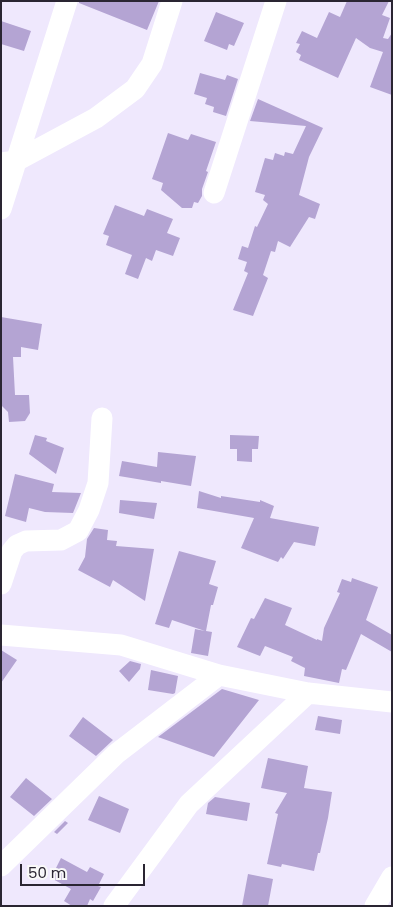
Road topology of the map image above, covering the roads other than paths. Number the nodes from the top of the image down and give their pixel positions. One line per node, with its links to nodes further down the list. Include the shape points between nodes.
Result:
1 (67, 1): 4 (street)
2 (172, 1): 4 (street, via 152,64 135,89 96,118)
3 (276, 1): 5 (street)
4 (9, 162): 6 (street)
5 (214, 193)
6 (1, 209)
7 (102, 418): 8 (street, via 98,483 78,531 61,540 26,541 17,545)
8 (1, 584)
9 (1, 635): 10 (street, via 121,645)
10 (219, 675): 11 (street); 13 (street, via 116,754)
11 (308, 693): 12 (street); 15 (street, via 189,804)
12 (392, 702)
13 (1, 866)
14 (392, 878): 16 (street)
15 (114, 906)
16 (375, 906)

